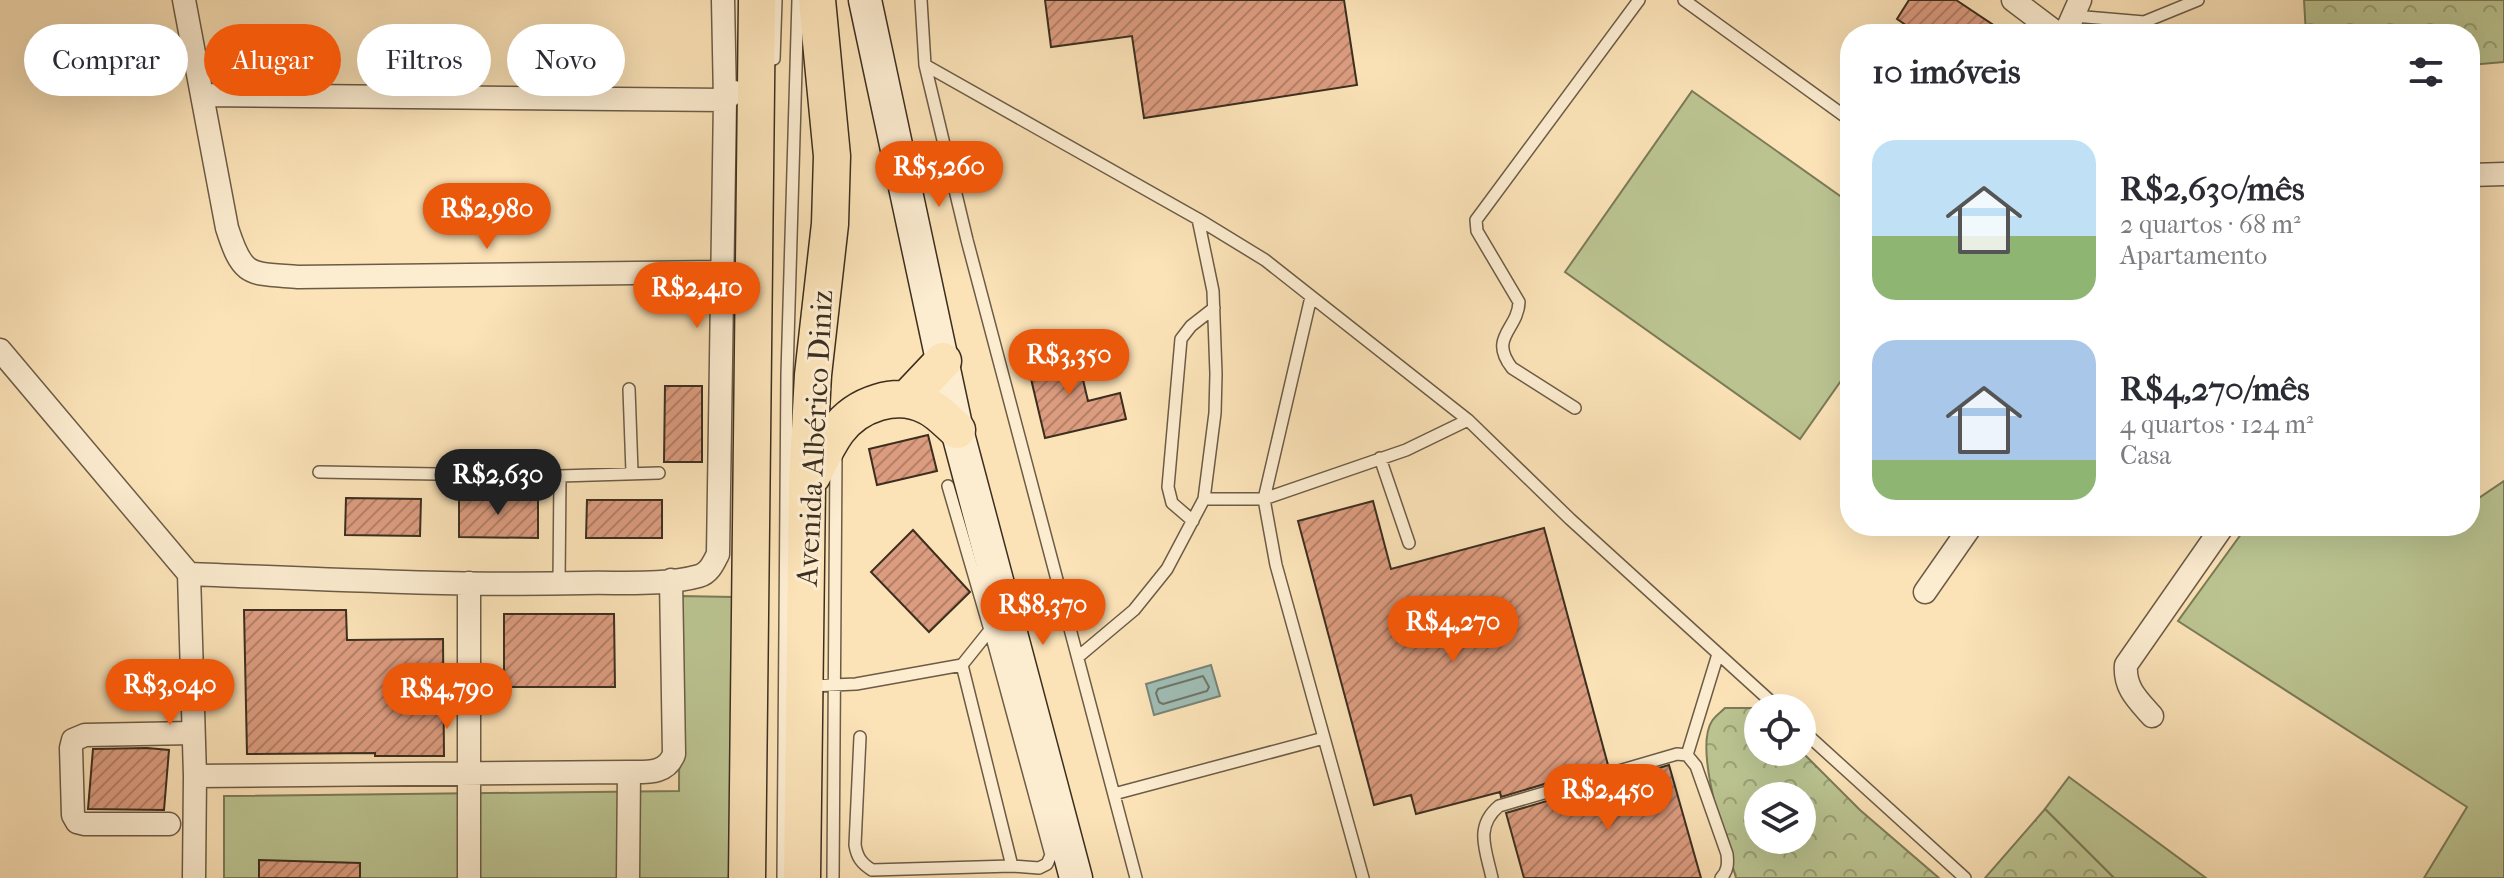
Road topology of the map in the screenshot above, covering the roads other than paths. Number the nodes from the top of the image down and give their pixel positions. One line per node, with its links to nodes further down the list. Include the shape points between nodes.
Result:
1 (184, 0): 17 (street)
2 (723, 0): 18 (street)
3 (757, 0): 16 (main road, Avenida Albérico Diniz)
4 (776, 0): 16 (lane)
5 (798, 0): 74 (lane, via 787,374)
6 (817, 0): 39 (main road, Avenida Albérico Diniz, via 832,156)
7 (865, 0): 27 (main road)
8 (921, 0): 15 (lane)
9 (1639, 0): 30 (lane, via 1476,220 1477,231 1519,302 1504,335 1504,358)
10 (1684, 0): 19 (lane)
11 (2013, 0): 14 (street)
12 (2198, 0): 13 (lane, via 2144,22)
13 (2073, 17)
14 (2045, 24)
15 (925, 65): 22 (lane); 54 (lane)
16 (764, 76): 18 (street); 73 (main road, Avenida Albérico Diniz)
17 (203, 95): 18 (street); 23 (street, via 235,255 245,269 259,274)
18 (725, 100): 23 (street)
19 (1840, 113)
20 (2504, 174): 21 (street)
21 (2480, 175)
22 (1198, 219): 24 (lane, via 1265,260); 25 (lane)
23 (721, 272): 48 (street, via 718,554 702,576)
24 (1311, 297): 31 (lane); 42 (lane)
25 (1214, 308): 41 (lane, via 1216,398); 43 (lane, via 1181,339 1168,487 1172,503)
26 (1, 347): 47 (street)
27 (943, 361): 29 (main road); 32 (main road)
28 (629, 389): 36 (lane)
29 (908, 398): 32 (main road); 33 (main road, via 869,406)
30 (1575, 408)
31 (1468, 420): 34 (lane); 53 (lane)
32 (957, 430): 77 (main road)
33 (836, 432): 39 (main road); 56 (lane)
34 (1380, 458): 42 (lane); 46 (lane)
35 (319, 472): 38 (lane)
36 (632, 472): 37 (lane); 38 (lane)
37 (659, 473)
38 (560, 476): 50 (lane)
39 (807, 484): 56 (main road, Avenida Albérico Diniz)
40 (948, 486): 52 (lane)
41 (1204, 499): 42 (lane); 43 (lane)
42 (1264, 499): 61 (lane, via 1276,565)
43 (1193, 521): 54 (lane, via 1167,569 1134,610)
44 (1964, 536): 51 (street)
45 (2216, 536): 58 (street, via 2126,665 2129,690)
46 (1409, 543)
47 (189, 574): 49 (street); 59 (street)
48 (671, 580): 50 (street); 64 (street, via 674,754 665,768)
49 (469, 583): 50 (street); 65 (street)
50 (559, 583)
51 (1925, 592)
52 (990, 630): 55 (lane); 69 (lane, via 1051,855 1039,868)
53 (1718, 654): 57 (lane); 63 (lane)
54 (1078, 657): 67 (lane)
55 (962, 665): 56 (lane); 69 (lane)
56 (820, 685): 75 (main road, Avenida Albérico Diniz); 76 (lane)
57 (1762, 694)
58 (2152, 716)
59 (193, 733): 66 (street); 68 (street, via 85,735 73,740 77,822)
60 (860, 737): 69 (lane, via 855,845 863,865 872,870)
61 (1324, 738): 67 (lane); 79 (lane)
62 (1816, 743): 82 (lane)
63 (1687, 755): 80 (lane, via 1499,806 1484,825); 81 (lane, via 1696,766 1727,854)
64 (629, 772): 65 (street); 72 (street)
65 (471, 774): 66 (street); 71 (street)
66 (195, 776): 70 (street)
67 (1114, 794): 78 (lane)
68 (169, 824)
69 (1012, 866)
70 (194, 878)
71 (469, 878)
72 (628, 878)
73 (747, 878)
74 (783, 878)
75 (802, 878)
76 (833, 878)
77 (1076, 878)
78 (1136, 878)
79 (1363, 878)
80 (1492, 878)
81 (1721, 878)
82 (1965, 878)

